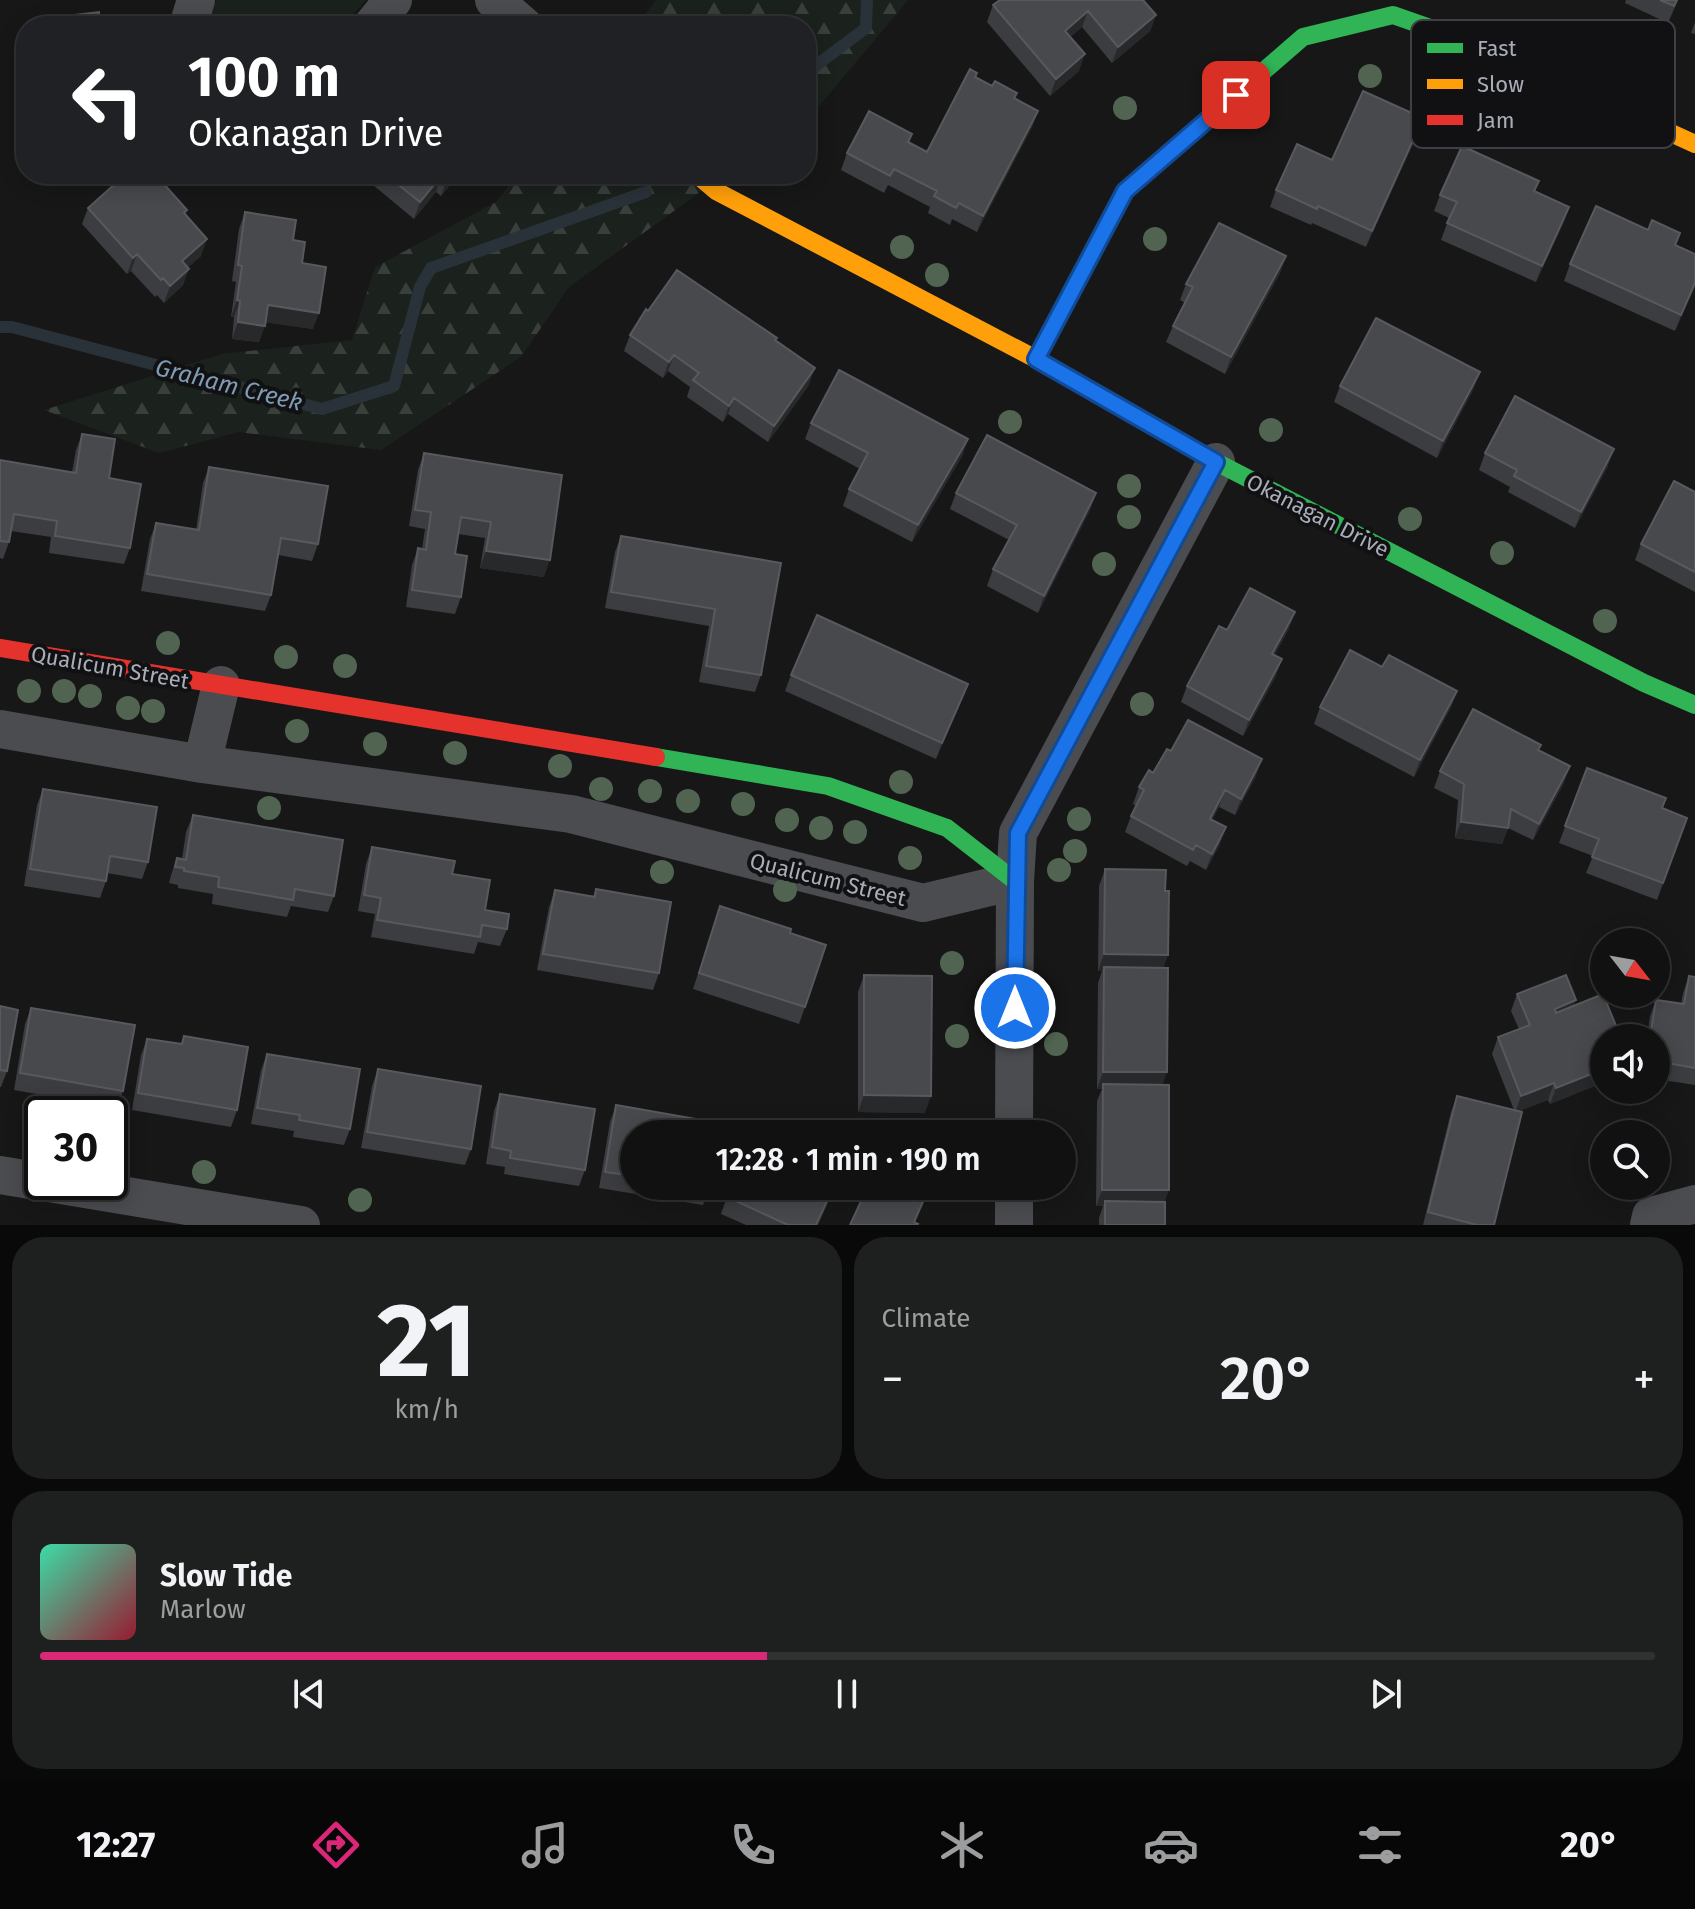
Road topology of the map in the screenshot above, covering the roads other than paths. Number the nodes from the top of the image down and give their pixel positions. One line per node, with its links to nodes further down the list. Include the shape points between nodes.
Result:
1 (393, 0): 3 (street)
2 (494, 0): 4 (street)
3 (380, 16)
4 (512, 16)
5 (1411, 21): 9 (street, via 1393,15 1303,37 1125,191)
6 (1675, 135): 7 (street)
7 (1695, 144)
8 (708, 184): 9 (street, Okanagan Drive)
9 (1036, 359): 10 (street, Okanagan Drive)
10 (1216, 462): 13 (street, Okanagan Drive); 16 (street, via 1018,833)
11 (0, 648): 12 (street, Qualicum Street)
12 (221, 685): 15 (street, Qualicum Street); 16 (street, Qualicum Street, via 828,786 947,828)
13 (1695, 705)
14 (0, 729): 15 (street, Qualicum Street)
15 (202, 764): 16 (street, Qualicum Street, via 571,814 923,903)
16 (1015, 881): 17 (street)
17 (1014, 1120)
18 (0, 1175): 19 (street)
19 (24, 1179)
20 (128, 1196): 23 (street)
21 (1014, 1200): 24 (street)
22 (1695, 1204): 25 (street, via 1651,1216)
23 (301, 1225)
24 (1014, 1225)
25 (1649, 1225)

